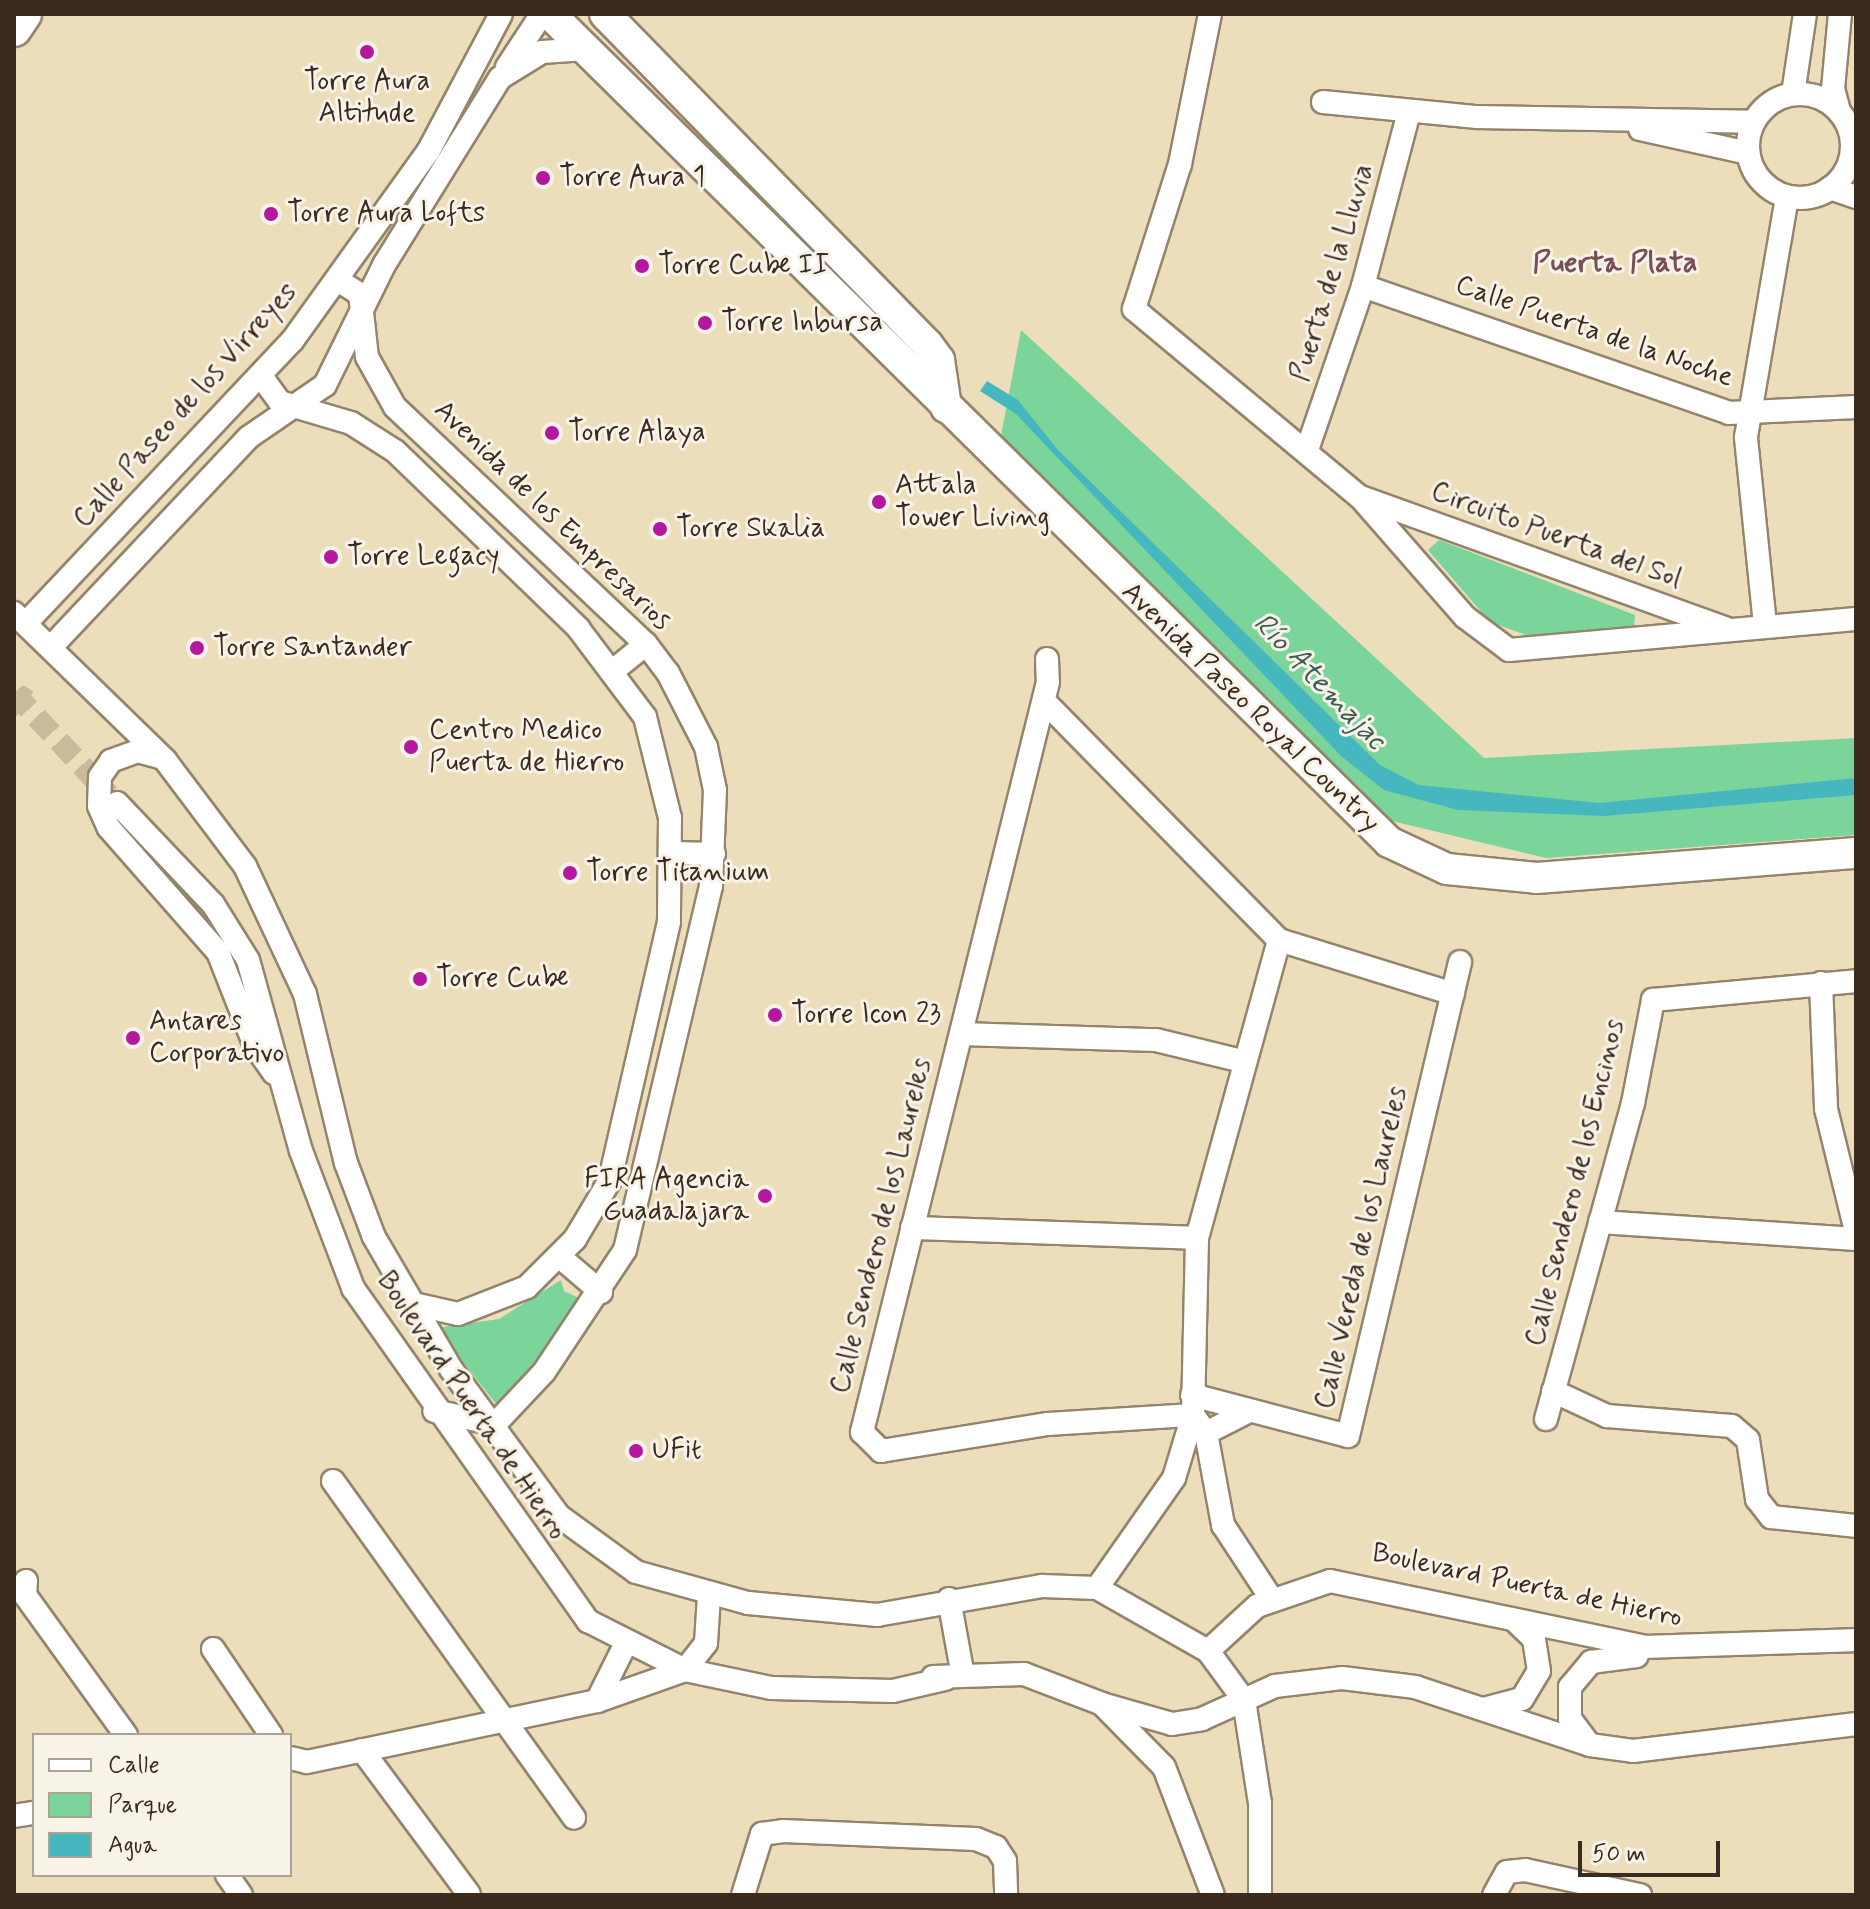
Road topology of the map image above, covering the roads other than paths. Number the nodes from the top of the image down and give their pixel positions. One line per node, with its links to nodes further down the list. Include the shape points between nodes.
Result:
1 (22, 14): 9 (main road)
2 (501, 14): 26 (street, Calle Paseo de los Virreyes, via 428,152)
3 (542, 14): 11 (street)
4 (550, 14): 10 (street, Avenida Paseo Royal Country)
5 (605, 14): 14 (street)
6 (1210, 14): 34 (street, Circuito Puerta del Sol, via 1180,164 1134,309)
7 (1805, 14): 12 (street)
8 (1840, 14): 15 (street, via 1833,89)
9 (14, 28)
10 (586, 49): 11 (street, via 542,52); 14 (street, via 613,57 665,108); 24 (street, Avenida Paseo Royal Country)
11 (500, 78): 28 (street)
12 (1793, 94): 15 (street); 18 (street, via 1763,108)
13 (1323, 102): 16 (street)
14 (692, 103): 25 (street)
15 (1839, 111): 19 (street)
16 (1409, 112): 17 (street); 27 (street, Puerta de la Lluvia)
17 (1608, 122): 18 (street); 20 (street)
18 (1753, 122): 20 (street)
19 (1854, 151): 21 (street)
20 (1748, 153): 22 (street, via 1761,180)
21 (1830, 188): 22 (street); 23 (street)
22 (1787, 196): 33 (street)
23 (1856, 197)
24 (769, 235): 25 (street, via 796,243 831,277); 30 (street, Avenida Paseo Royal Country)
25 (856, 271): 30 (street, via 939,360)
26 (339, 281): 28 (street, via 355,287); 29 (street, Calle Paseo de los Virreyes)
27 (1363, 286): 33 (street, Calle Puerta de la Noche); 34 (street, Puerta de la Lluvia)
28 (364, 309): 32 (street, via 325,385); 40 (street, Avenida de los Empresarios, via 367,357 395,407)
29 (261, 376): 32 (street, via 273,397); 36 (street, Calle Paseo de los Virreyes)
30 (946, 407): 48 (street, Avenida Paseo Royal Country, via 1389,842 1447,869 1537,878)
31 (1856, 407): 33 (street, Calle Puerta de la Noche)
32 (293, 408): 41 (street, via 249,437); 43 (street, via 351,423 395,451)
33 (1748, 415): 38 (street)
34 (1307, 450): 35 (street, Circuito Puerta del Sol)
35 (1360, 497): 39 (street, Circuito Puerta del Sol); 39 (street, Circuito Puerta del Sol, via 1465,617 1509,650)
36 (20, 618): 41 (street, Boulevard Puerta de Hierro)
37 (1856, 619): 38 (street, Circuito Puerta del Sol)
38 (1765, 625): 39 (street, Circuito Puerta del Sol)
39 (1732, 631)
40 (646, 644): 43 (street); 49 (street, Avenida de los Empresarios, via 706,747)
41 (52, 646): 45 (street, Boulevard Puerta de Hierro)
42 (1047, 659): 44 (street, Calle Sendero de los Laureles)
43 (614, 670): 47 (street, via 645,717)
44 (1044, 701): 50 (street); 55 (street, Calle Sendero de los Laureles)
45 (165, 760): 57 (street, via 147,752 119,756 100,777 99,806 109,828 218,952 255,1046); 65 (street, Boulevard Puerta de Hierro, via 245,866 285,943 305,994 346,1163)
46 (117, 803): 57 (street, Boulevard Puerta de Hierro, via 239,942)
47 (674, 853): 49 (street); 63 (street, via 669,922 618,1155 590,1218)
48 (1856, 853)
49 (714, 854): 64 (street, Avenida de los Empresarios, via 643,1196)
50 (1279, 940): 54 (street); 56 (street)
51 (1460, 962): 54 (street, Calle Vereda de los Laureles)
52 (1856, 981): 53 (street, Calle Sendero de los Encinos)
53 (1821, 983): 58 (street, via 1826,1109); 59 (street, Calle Sendero de los Encinos, via 1653,1000)
54 (1453, 994): 70 (street, Calle Vereda de los Laureles, via 1348,1436)
55 (961, 1034): 56 (street, via 1156,1040); 60 (street, Calle Sendero de los Laureles)
56 (1242, 1061): 61 (street)
57 (283, 1083): 67 (street, Boulevard Puerta de Hierro, via 353,1288)
58 (1855, 1219)
59 (1600, 1222): 62 (street); 68 (street, Calle Sendero de los Encinos)
60 (912, 1228): 61 (street); 71 (street, Calle Sendero de los Laureles, via 862,1432 875,1449 1048,1424)
61 (1197, 1238): 71 (street)
62 (1856, 1239)
63 (560, 1257): 64 (street); 65 (street, via 527,1287 479,1311 437,1313)
64 (601, 1292): 73 (street, Avenida de los Empresarios)
65 (409, 1303): 66 (street, Boulevard Puerta de Hierro)
66 (433, 1342): 67 (street); 73 (street, Boulevard Puerta de Hierro)
67 (399, 1361): 69 (street, Boulevard Puerta de Hierro)
68 (1553, 1391): 72 (street, Calle Sendero de los Encinos); 75 (street, Calle Sendero de los Encinos, via 1607,1416 1732,1426 1748,1440 1757,1499 1771,1517)
69 (434, 1411): 73 (street); 83 (street, Boulevard Puerta de Hierro, via 546,1571 588,1621)
70 (1249, 1411): 71 (street, Calle Vereda de los Laureles); 71 (street)
71 (1197, 1414): 77 (street, via 1174,1478); 79 (street, via 1223,1525)
72 (1546, 1419)
73 (495, 1424): 78 (street, Boulevard Puerta de Hierro, via 581,1536 636,1572)
74 (333, 1481): 93 (street)
75 (1856, 1526)
76 (26, 1581): 95 (street, via 25,1595)
77 (1097, 1588): 80 (street, Boulevard Puerta de Hierro, via 1042,1586); 86 (street, Boulevard Puerta de Hierro)
78 (709, 1595): 80 (street, Boulevard Puerta de Hierro, via 877,1615); 87 (street, via 708,1635)
79 (1271, 1598): 81 (street, Boulevard Puerta de Hierro, via 1355,1581); 86 (street, Boulevard Puerta de Hierro)
80 (945, 1600): 88 (street)
81 (1509, 1617): 85 (street, Boulevard Puerta de Hierro); 92 (street, via 1536,1647 1533,1687 1508,1707)
82 (1856, 1640): 85 (street, Boulevard Puerta de Hierro)
83 (625, 1645): 87 (street, Boulevard Puerta de Hierro); 90 (street)
84 (213, 1649): 96 (street)
85 (1685, 1649): 97 (street, via 1654,1659 1606,1655 1578,1673 1570,1719)
86 (1208, 1651): 89 (street, Boulevard Puerta de Hierro)
87 (685, 1670): 88 (street, Boulevard Puerta de Hierro, via 771,1688 882,1687); 90 (street)
88 (954, 1678): 91 (street, Boulevard Puerta de Hierro, via 1024,1674)
89 (1244, 1700): 91 (street, via 1172,1724); 92 (street, via 1275,1686 1342,1678 1415,1687); 107 (street, via 1260,1803)
90 (597, 1701): 93 (street)
91 (1102, 1704): 106 (street, via 1164,1767)
92 (1475, 1707): 97 (street)
93 (499, 1720): 98 (street); 100 (street)
94 (1856, 1724): 97 (street, via 1675,1748)
95 (125, 1733)
96 (270, 1733)
97 (1590, 1745)
98 (362, 1750): 99 (street, via 307,1762); 102 (street)
99 (292, 1758)
100 (574, 1818)
101 (228, 1877): 103 (street)
102 (469, 1894)
103 (241, 1895)
104 (743, 1895): 105 (street, via 762,1834 783,1831 976,1839 996,1847 1005,1861)
105 (1006, 1895)
106 (1213, 1895)
107 (1260, 1895)
108 (1494, 1895): 109 (street, via 1507,1872 1525,1870)
109 (1640, 1895)

